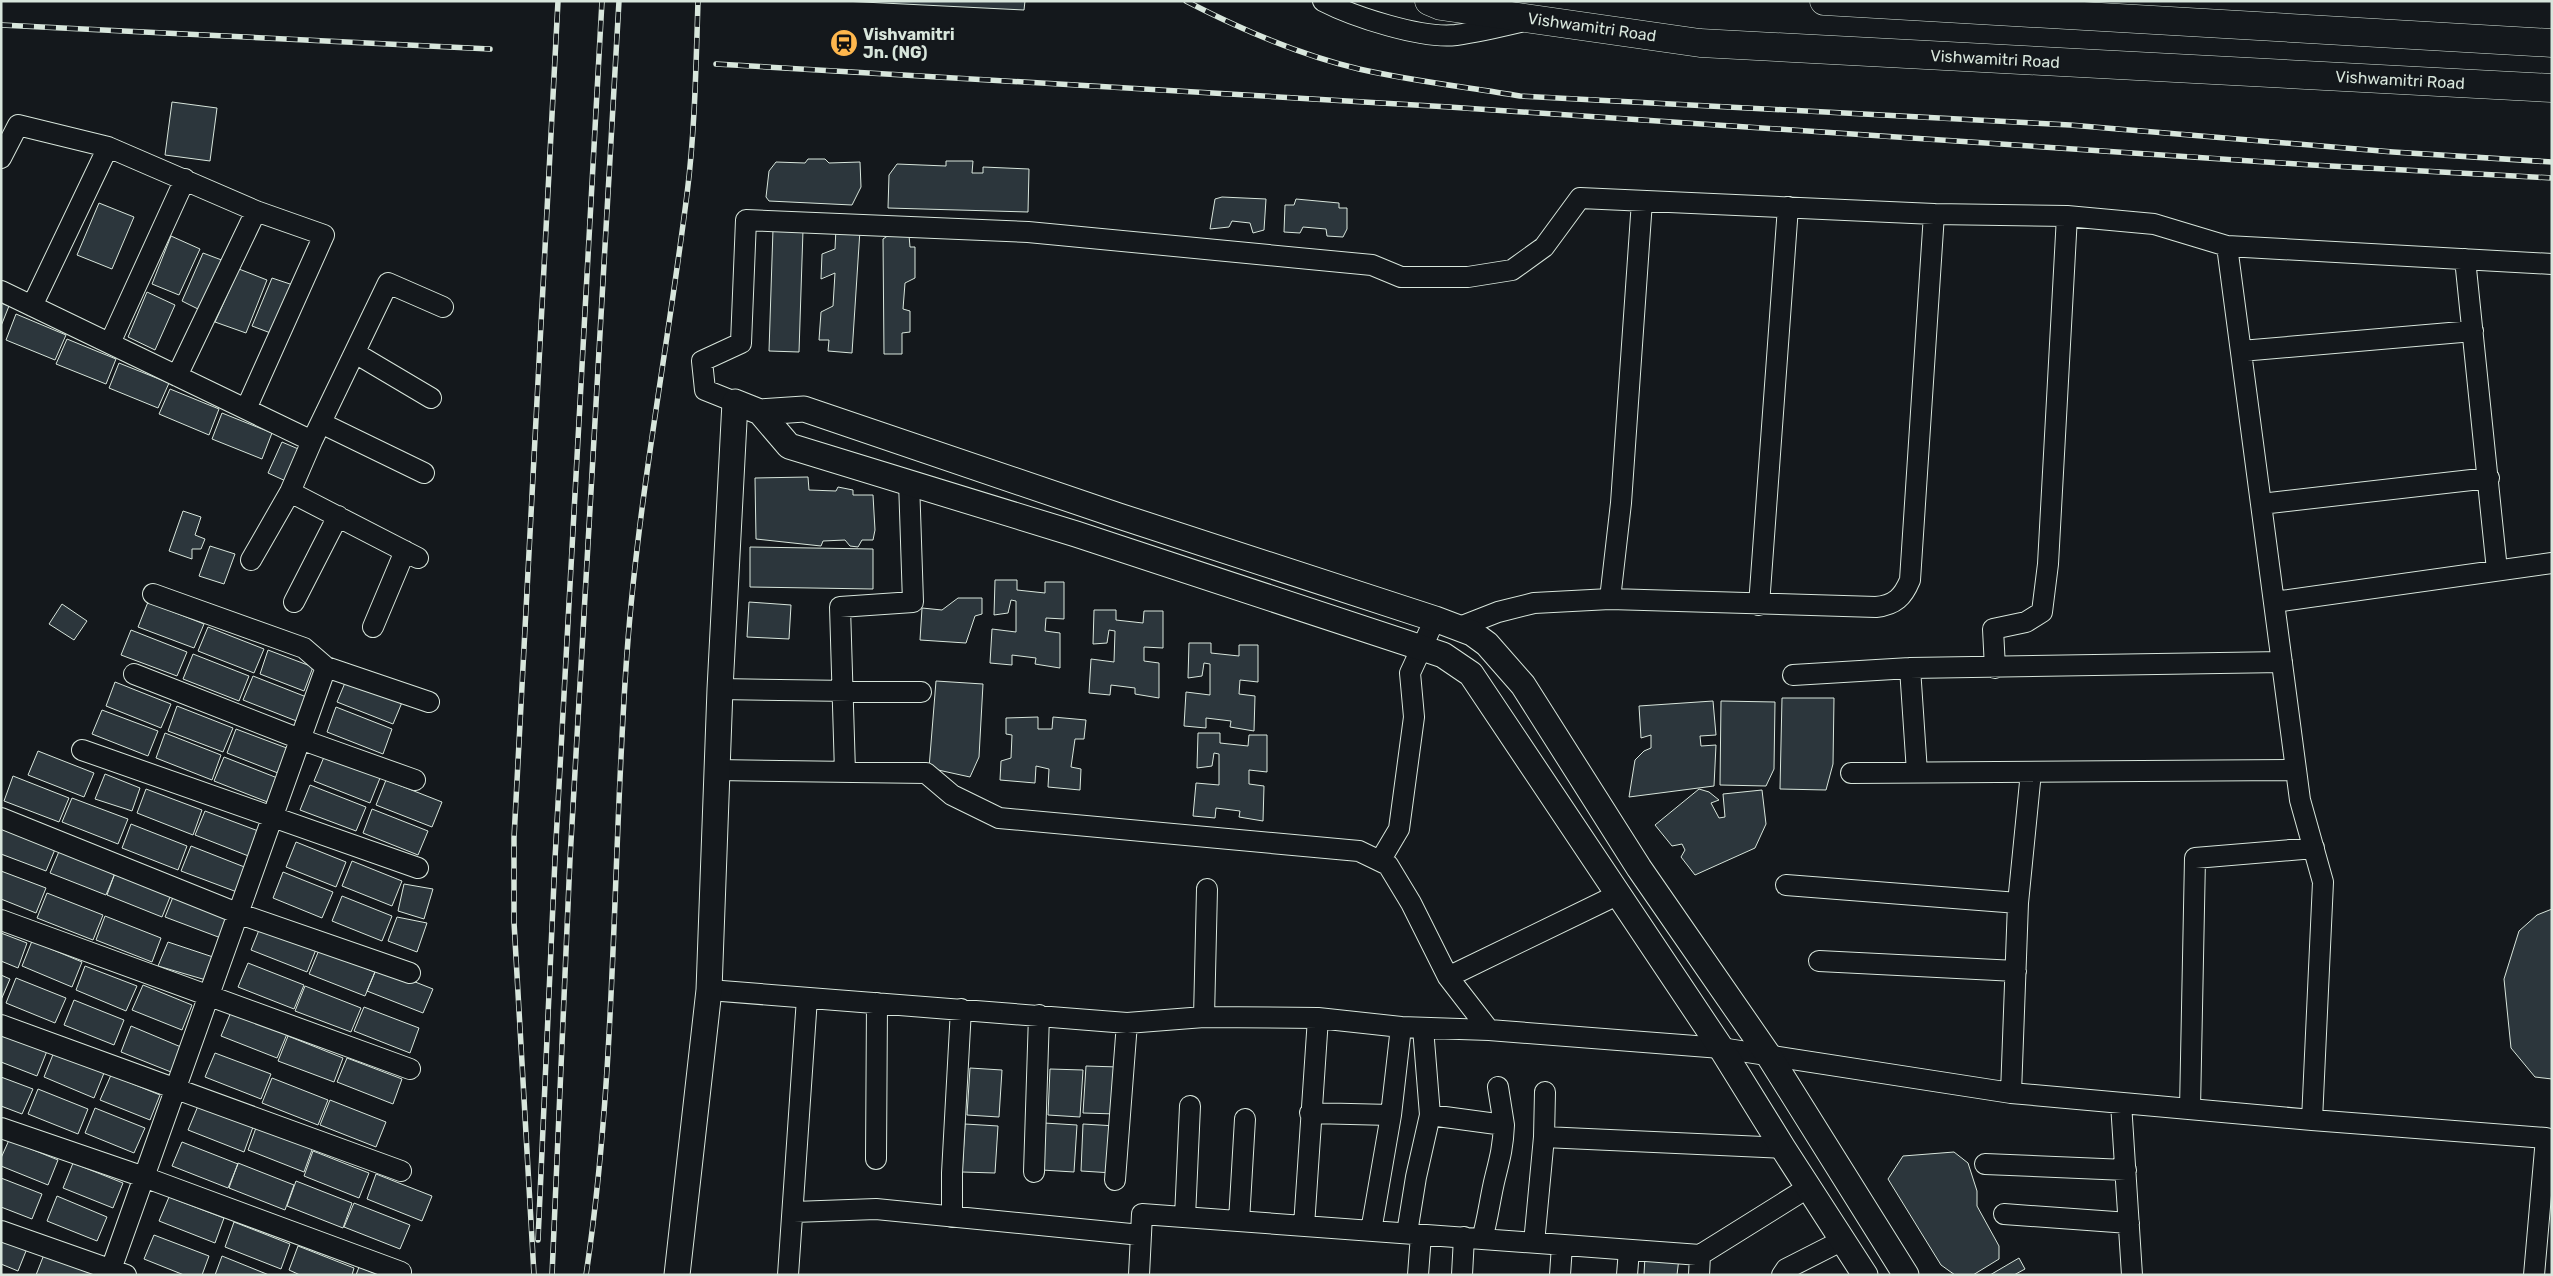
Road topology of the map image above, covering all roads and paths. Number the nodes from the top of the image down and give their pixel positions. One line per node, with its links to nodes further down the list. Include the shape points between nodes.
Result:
1 (1324, 1): 4 (street, via 1347,13 1377,22 1454,35)
2 (1824, 1): 5 (main road)
3 (1435, 4): 4 (main road, Vishwamitri Road)
4 (1536, 19): 6 (main road, Vishwamitri Road, via 1700,43)
5 (2552, 43)
6 (2552, 88)
7 (108, 147): 8 (street, via 18,125); 9 (street); 19 (street)
8 (1, 158)
9 (185, 179): 12 (street); 22 (street)
10 (1642, 201): 11 (street); 27 (street, via 1580,198 1544,247 1512,270 1468,277 1402,277 1372,265 1028,232 746,220 741,343 702,361 705,390); 41 (street, via 1621,504)
11 (1788, 207): 13 (street); 44 (street)
12 (256, 211): 25 (street); 28 (street, via 324,235)
13 (1934, 214): 14 (street); 44 (street, via 1910,580 1905,594 1896,602 1876,607)
14 (2067, 216): 15 (street, via 2154,224); 51 (street, via 2048,564 2042,612 2026,622 1993,629)
15 (2227, 246): 16 (street); 23 (street)
16 (2465, 259): 17 (street); 21 (street)
17 (2552, 264)
18 (1, 291): 19 (street)
19 (32, 306): 22 (street)
20 (443, 308): 24 (street, via 388,283)
21 (2473, 331): 23 (street); 32 (street)
22 (110, 343): 25 (street)
23 (2241, 351): 35 (street)
24 (355, 352): 26 (street); 30 (street)
25 (177, 376): 28 (street)
26 (431, 398)
27 (735, 402): 29 (street); 54 (street)
28 (246, 409): 30 (street)
29 (760, 412): 33 (street, via 789,446); 45 (street, via 804,409)
30 (316, 432): 31 (street); 34 (street)
31 (424, 473)
32 (2488, 478): 35 (street); 39 (street)
33 (909, 481): 47 (street); 55 (street, via 913,602 840,608)
34 (290, 492): 36 (street); 37 (street)
35 (2261, 504): 43 (street)
36 (338, 516): 42 (street); 46 (street, via 412,554)
37 (251, 560)
38 (2552, 563): 39 (street)
39 (2497, 570): 43 (street)
40 (152, 594): 49 (street, via 304,648)
41 (1610, 599): 44 (street); 45 (street, via 1534,603)
42 (294, 602)
43 (2274, 602): 48 (street)
44 (1759, 605)
45 (1446, 623): 47 (street); 96 (street, via 1472,633 1487,644 1522,685 1639,868)
46 (373, 626)
47 (1422, 648): 70 (street, via 1410,673 1414,717 1399,829); 74 (street, via 1457,662 1481,685)
48 (2282, 662): 51 (street); 61 (street)
49 (326, 667): 57 (street); 58 (street)
50 (1910, 668): 51 (street); 53 (street); 63 (street)
51 (1995, 668)
52 (134, 674): 58 (street)
53 (1793, 675)
54 (720, 689): 55 (street); 60 (street)
55 (842, 690): 56 (street); 62 (street)
56 (921, 692)
57 (429, 702)
58 (300, 739): 66 (street); 67 (street)
59 (82, 750): 67 (street)
60 (717, 770): 62 (street); 82 (street)
61 (2296, 770): 64 (street); 69 (street, via 2300,800)
62 (845, 772): 70 (street, via 926,773 952,795 999,818 1312,845 1358,851)
63 (1916, 772): 64 (street); 65 (street)
64 (2031, 772): 75 (street)
65 (1852, 773)
66 (415, 780)
67 (272, 817): 71 (street); 76 (street)
68 (1, 818): 76 (street)
69 (2314, 848): 104 (street, via 2195,858); 109 (street, via 2323,882)
70 (1380, 861): 81 (street, via 1388,865 1411,903)
71 (418, 868)
72 (1786, 885): 75 (street)
73 (1206, 889): 88 (street)
74 (1619, 894): 81 (street); 95 (street)
75 (2018, 903): 79 (street)
76 (237, 913): 80 (street); 83 (street)
77 (1, 920): 83 (street)
78 (1819, 961): 79 (street)
79 (2016, 971): 101 (street)
80 (410, 973)
81 (1448, 977): 94 (street)
82 (709, 990): 84 (street); 141 (street)
83 (208, 996): 97 (street); 99 (street)
84 (807, 998): 85 (street); 122 (street)
85 (877, 1003): 86 (street); 114 (street)
86 (961, 1009): 87 (street); 124 (street)
87 (1040, 1016): 90 (street); 118 (street)
88 (1204, 1017): 89 (street); 90 (street)
89 (1318, 1018): 92 (street); 105 (street)
90 (1127, 1023): 120 (street)
91 (1, 1025): 99 (street)
92 (1401, 1027): 93 (street); 106 (street)
93 (1423, 1028): 94 (street); 107 (street)
94 (1490, 1030): 95 (street)
95 (1721, 1048): 96 (street); 113 (street)
96 (1769, 1056): 101 (street); 151 (street)
97 (410, 1069)
98 (1498, 1087): 110 (street)
99 (176, 1088): 117 (street); 119 (street)
100 (1545, 1092): 112 (street)
101 (2011, 1093): 102 (street)
102 (2121, 1103): 104 (street); 116 (street)
103 (1190, 1106): 125 (street)
104 (2190, 1109): 109 (street)
105 (1310, 1113): 106 (street); 128 (street)
106 (1391, 1115): 130 (street)
107 (1430, 1115): 110 (street); 131 (street, via 1416,1177)
108 (1245, 1119): 126 (street)
109 (2312, 1120): 153 (street, via 2546,1138)
110 (1504, 1125): 133 (street, via 1502,1156 1494,1179 1490,1211)
111 (1, 1128): 119 (street)
112 (1544, 1137): 113 (street); 135 (street)
113 (1783, 1148): 121 (street)
114 (876, 1159)
115 (1985, 1164): 116 (street)
116 (2126, 1170): 127 (street)
117 (401, 1171)
118 (1034, 1172)
119 (144, 1177): 139 (street); 140 (street)
120 (1115, 1180)
121 (1809, 1187): 134 (street); 138 (street)
122 (794, 1212): 124 (street, via 876,1209); 142 (street)
123 (2004, 1214): 127 (street)
124 (952, 1216): 132 (street)
125 (1185, 1217): 126 (street); 132 (street, via 1142,1214)
126 (1239, 1221): 128 (street)
127 (2129, 1223): 152 (street)
128 (1304, 1226): 130 (street)
129 (1, 1231): 140 (street)
130 (1371, 1231): 131 (street)
131 (1414, 1234): 133 (street); 144 (street)
132 (1141, 1235): 143 (street)
133 (1473, 1238): 135 (street); 145 (street)
134 (1843, 1240): 149 (street, via 1786,1269); 150 (street)
135 (1534, 1243): 136 (street)
136 (1562, 1245): 137 (street); 146 (street)
137 (1629, 1250): 138 (street); 147 (street)
138 (1700, 1255): 148 (street)
139 (401, 1272)
140 (116, 1273)
141 (677, 1275)
142 (788, 1275)
143 (1139, 1275)
144 (1418, 1275)
145 (1462, 1275)
146 (1560, 1275)
147 (1627, 1275)
148 (1698, 1275)
149 (1782, 1275)
150 (1865, 1275)
151 (1906, 1275)
152 (2132, 1275)
153 (2534, 1275)

